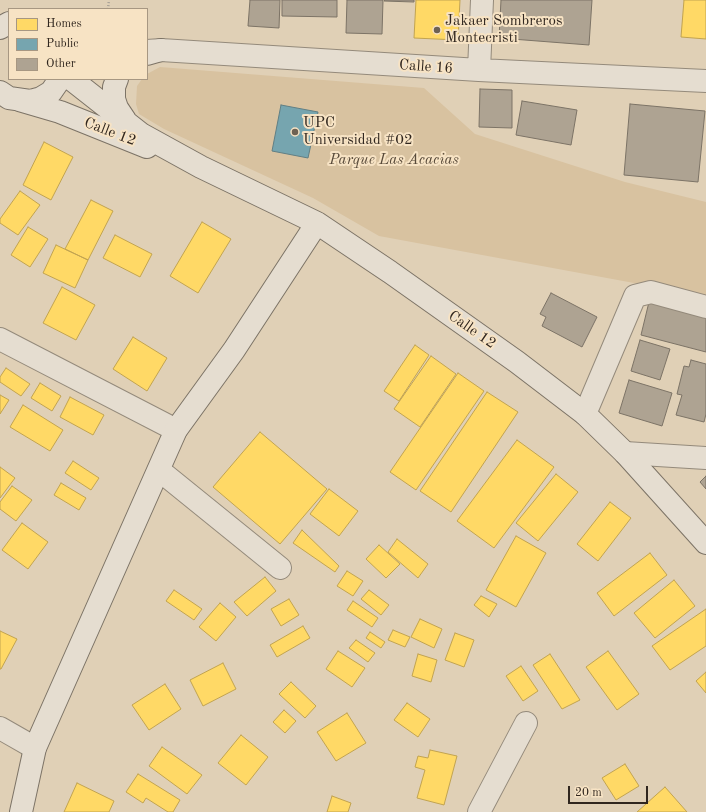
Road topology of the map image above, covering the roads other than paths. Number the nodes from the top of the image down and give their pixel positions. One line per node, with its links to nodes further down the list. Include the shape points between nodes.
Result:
1 (482, 0): 3 (street)
2 (152, 52): 3 (street, Calle 16)
3 (479, 70): 7 (street, Calle 16)
4 (59, 80): 8 (street, via 51,92 41,98 30,101)
5 (72, 80): 9 (street, Calle 12)
6 (117, 80): 9 (street, via 114,99)
7 (706, 81)
8 (5, 95): 10 (street, Calle 12, via 60,112)
9 (125, 121): 10 (street, Calle 12, via 142,134)
10 (201, 167): 11 (street, Calle 12)
11 (317, 223): 14 (street, Calle 12, via 518,362); 15 (street, via 234,350)
12 (706, 307): 14 (street, via 651,292 635,296)
13 (0, 340): 15 (street)
14 (585, 414): 16 (street, Calle 12)
15 (176, 430): 18 (street)
16 (625, 453): 17 (street); 19 (street, Calle 12)
17 (706, 458)
18 (159, 470): 20 (street); 23 (street)
19 (706, 543)
20 (280, 568)
21 (526, 722): 25 (street)
22 (0, 728): 23 (street)
23 (35, 748): 24 (street)
24 (21, 812)
25 (479, 812)

